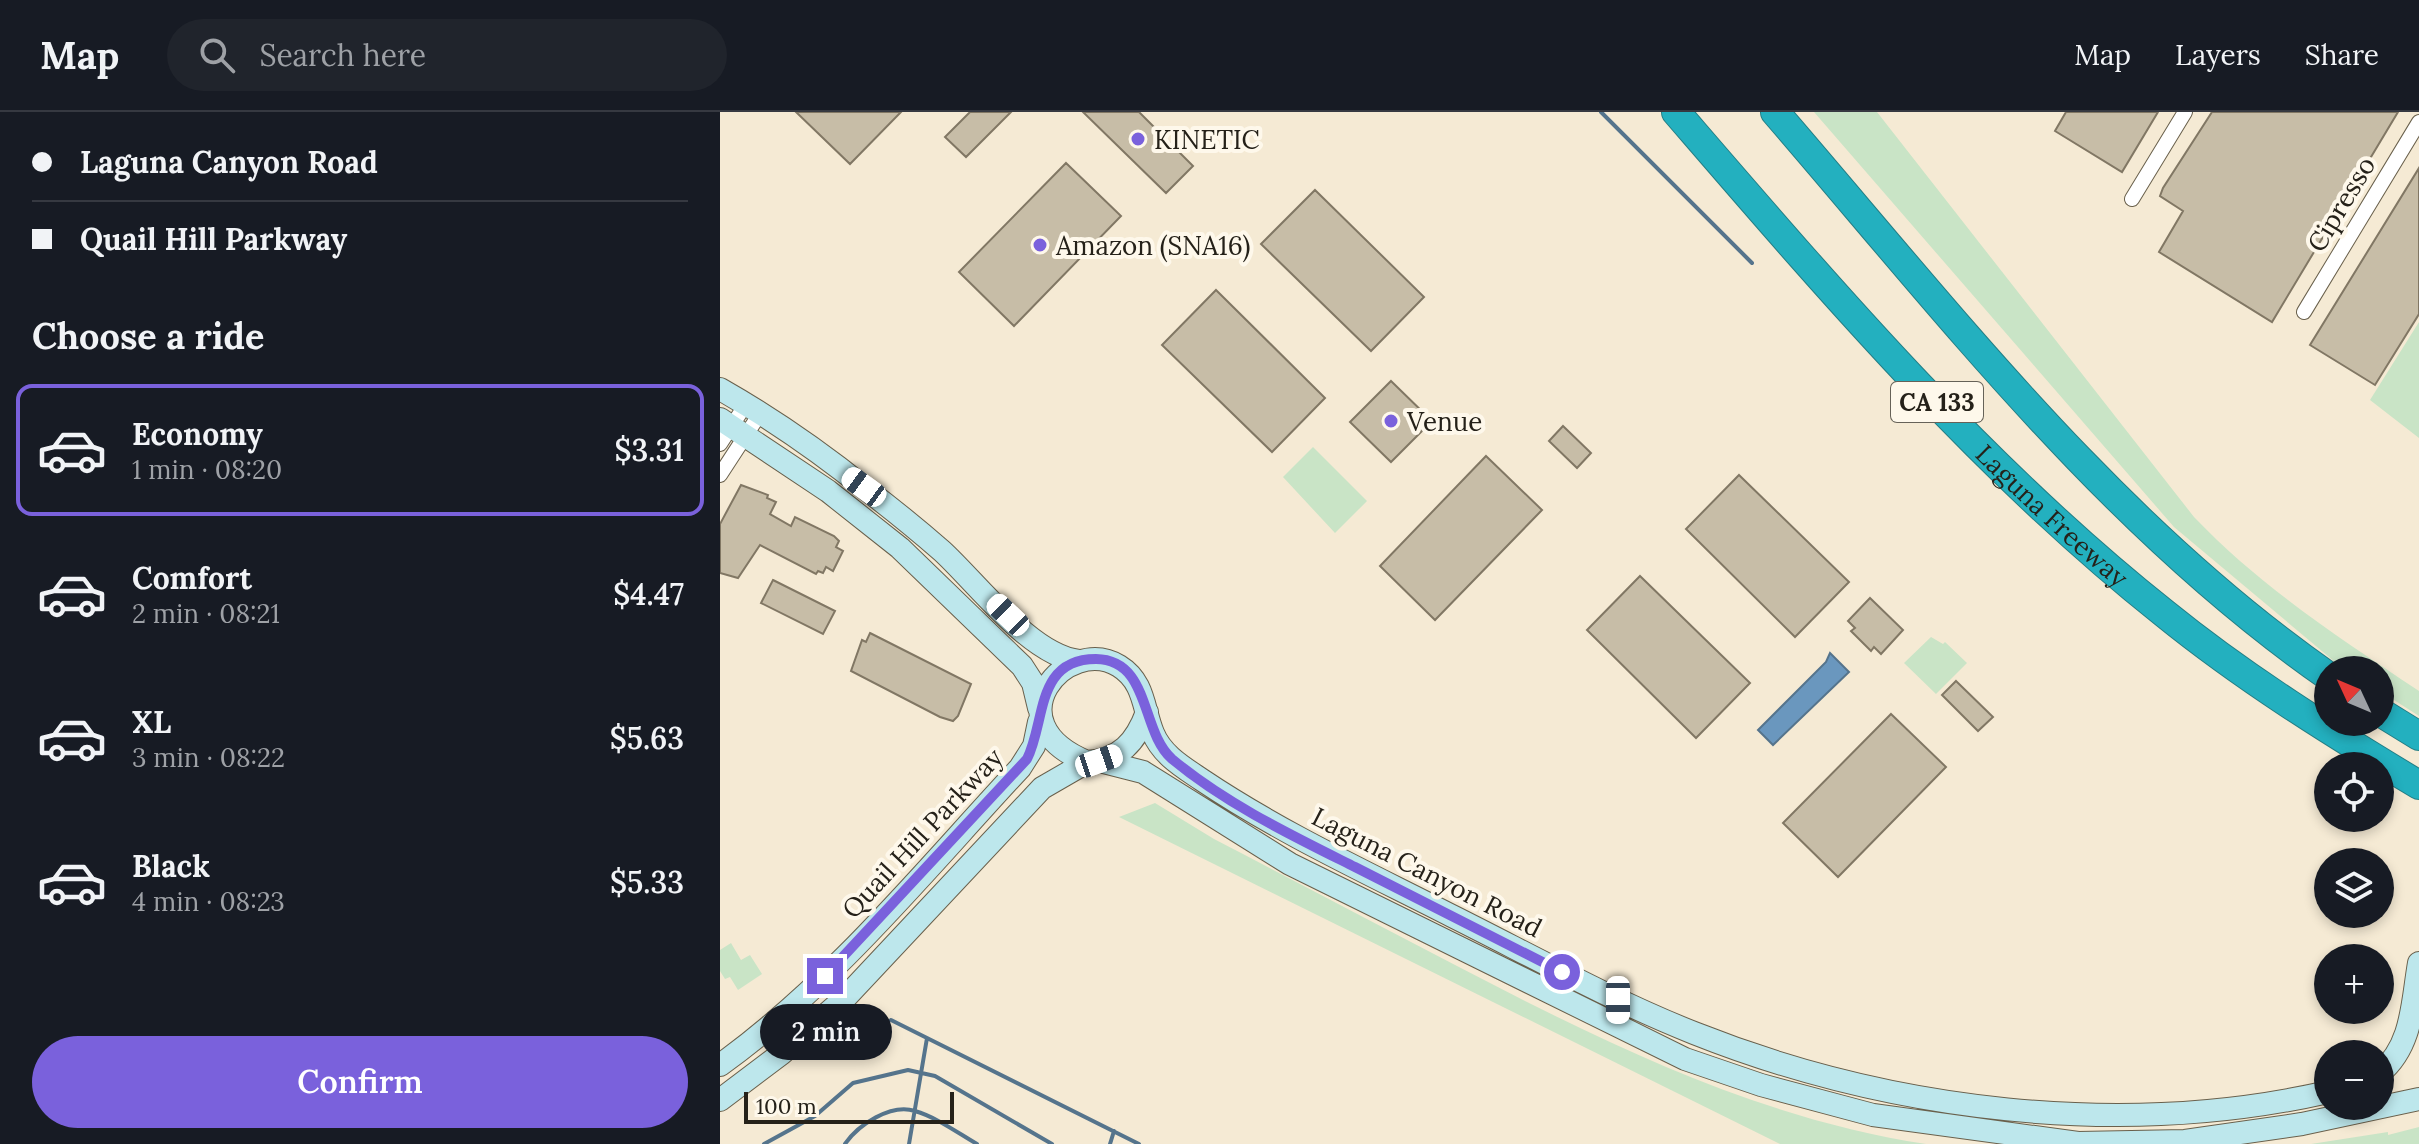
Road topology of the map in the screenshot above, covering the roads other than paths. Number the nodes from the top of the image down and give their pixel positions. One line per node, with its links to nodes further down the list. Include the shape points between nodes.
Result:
1 (1670, 112): 5 (highway, Laguna Freeway)
2 (1775, 112): 9 (highway, Laguna Freeway / CA 133)
3 (1798, 112): 9 (highway, via 1935,273)
4 (2185, 112): 7 (street)
5 (1684, 122): 21 (highway, Laguna Freeway / CA 133, via 1892,357 2081,543 2206,646 2308,718)
6 (2419, 122): 8 (street, Cipresso)
7 (2132, 199)
8 (2304, 312)
9 (1950, 315): 15 (highway, Laguna Freeway / CA 133, via 2056,438 2162,541)
10 (720, 389): 11 (main road)
11 (754, 408): 12 (street); 14 (main road, via 918,531 1036,641 1063,658)
12 (729, 431): 13 (street); 17 (main road, via 828,491 934,577 1022,666 1033,683)
13 (720, 475)
14 (1079, 661): 16 (main road, via 1103,660 1120,667 1135,681); 17 (main road, via 1049,686)
15 (2314, 665)
16 (1147, 712): 20 (main road, via 1131,744 1120,754); 23 (main road, Laguna Canyon Road, via 1153,734 1170,757 1232,800)
17 (1039, 715): 20 (main road, via 1057,747); 26 (main road, Quail Hill Parkway, via 1034,746 1020,768 857,944)
18 (2394, 721): 19 (highway)
19 (2419, 736)
20 (1093, 762): 24 (main road, Laguna Canyon Road, via 1143,772 1290,864); 29 (main road, via 1042,788 857,986)
21 (2419, 785)
22 (2419, 963): 25 (main road, via 2407,1033)
23 (1618, 1000): 24 (main road); 27 (main road, Laguna Canyon Road, via 1769,1060 1879,1088 1983,1105 2079,1116 2184,1114)
24 (1618, 1025): 28 (main road, Laguna Canyon Road, via 1710,1068 1873,1115 2078,1143 2185,1141)
25 (2394, 1060)
26 (720, 1065)
27 (2314, 1094)
28 (2419, 1099)
29 (720, 1100)

